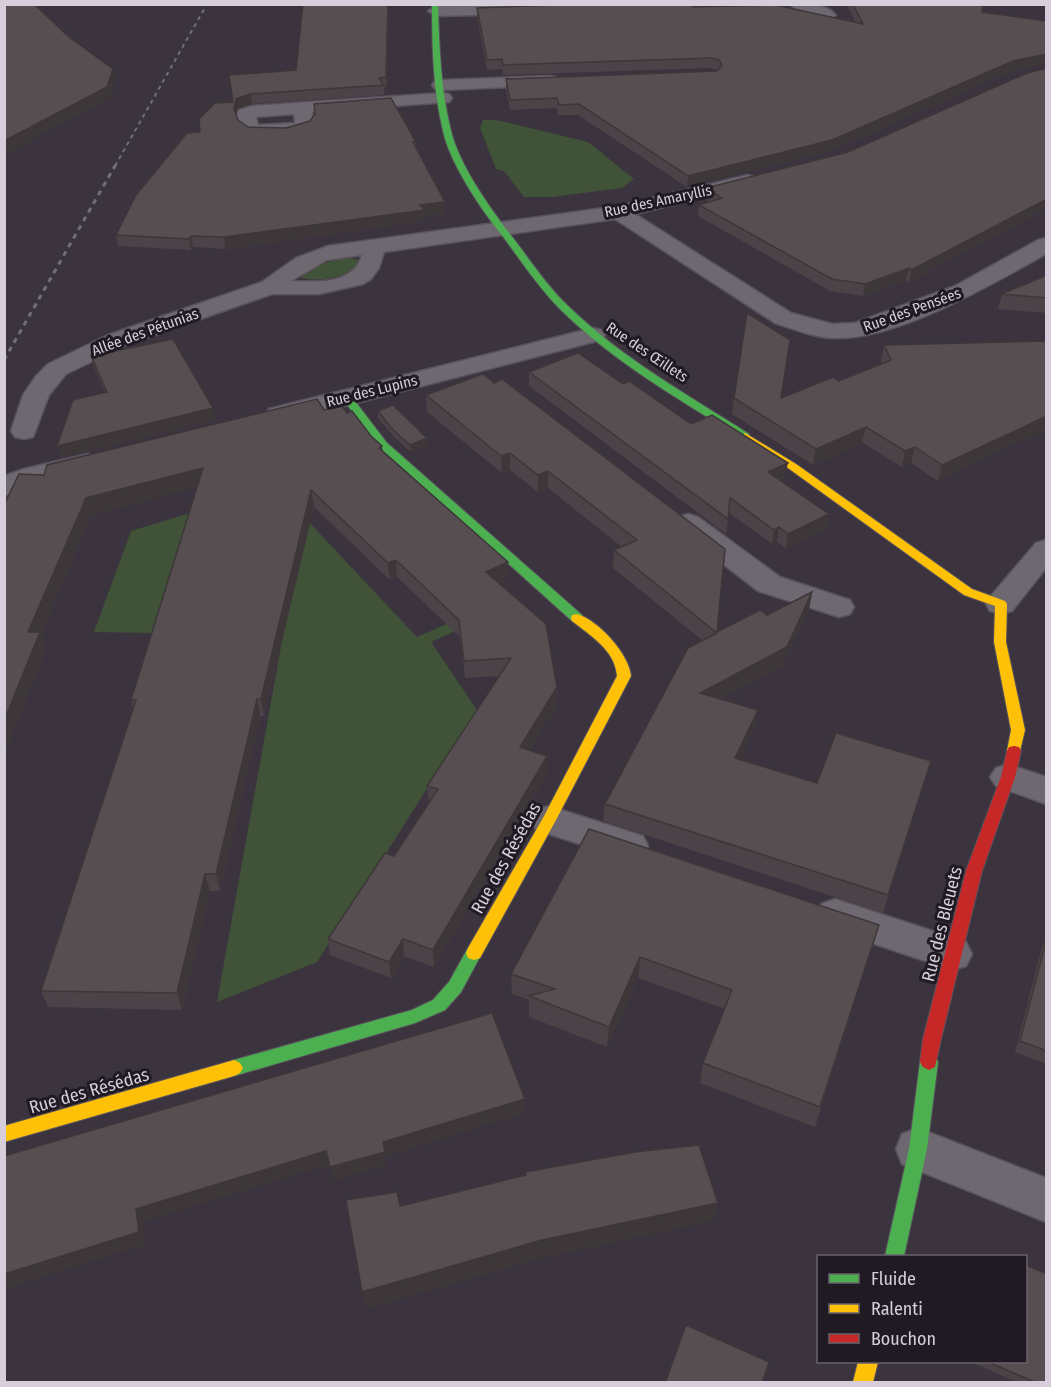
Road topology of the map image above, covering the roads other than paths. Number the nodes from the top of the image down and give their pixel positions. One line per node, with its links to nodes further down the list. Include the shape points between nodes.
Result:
1 (799, 4): 4 (street)
2 (436, 8): 3 (street); 6 (street, Rue des Œillets, via 436,59)
3 (532, 8)
4 (828, 15)
5 (568, 80): 6 (street)
6 (442, 92): 7 (street); 10 (street, Rue des Œillets, via 447,133 458,159 483,206)
7 (302, 108)
8 (763, 177): 9 (street, Rue des Amaryllis)
9 (619, 212): 10 (street, Rue des Amaryllis); 11 (street, Rue des Pensées, via 783,318 832,331 857,330 890,320 963,291)
10 (501, 228): 12 (street, Allée des Pétunias); 14 (street, Rue des Œillets, via 561,305)
11 (1047, 245)
12 (374, 248): 13 (street, Allée des Pétunias, via 315,257); 13 (street, Allée des Pétunias, via 372,262 355,278 312,288)
13 (270, 287): 19 (street, Allée des Pétunias, via 117,340 57,369 36,395)
14 (593, 335): 15 (street, Rue des Lupins); 24 (street, Rue des Œillets, via 792,466 968,592)
15 (481, 365): 16 (street); 17 (street, Rue des Lupins)
16 (508, 386)
17 (347, 398): 18 (street, Rue des Lupins); 28 (street, Rue des Résédas, via 383,445 619,655 625,666 620,685)
18 (255, 420)
19 (24, 431)
20 (107, 457): 21 (street)
21 (8, 485)
22 (666, 506): 25 (street, via 769,584)
23 (1047, 549): 24 (street)
24 (1001, 604): 26 (street, Rue des Bleuets, via 1000,642 1018,730)
25 (839, 607)
26 (1008, 777): 27 (street); 31 (street, Rue des Bleuets, via 974,871)
27 (1047, 791)
28 (549, 819): 29 (street); 32 (street, Rue des Résédas, via 455,987 439,1005 415,1016)
29 (656, 855)
30 (800, 903): 31 (street)
31 (952, 954): 33 (street, Rue des Bleuets, via 932,1038)
32 (4, 1134)
33 (918, 1149): 34 (street); 35 (street, Rue des Bleuets)
34 (1047, 1200)
35 (894, 1255)
36 (868, 1363): 37 (street)
37 (863, 1383)

